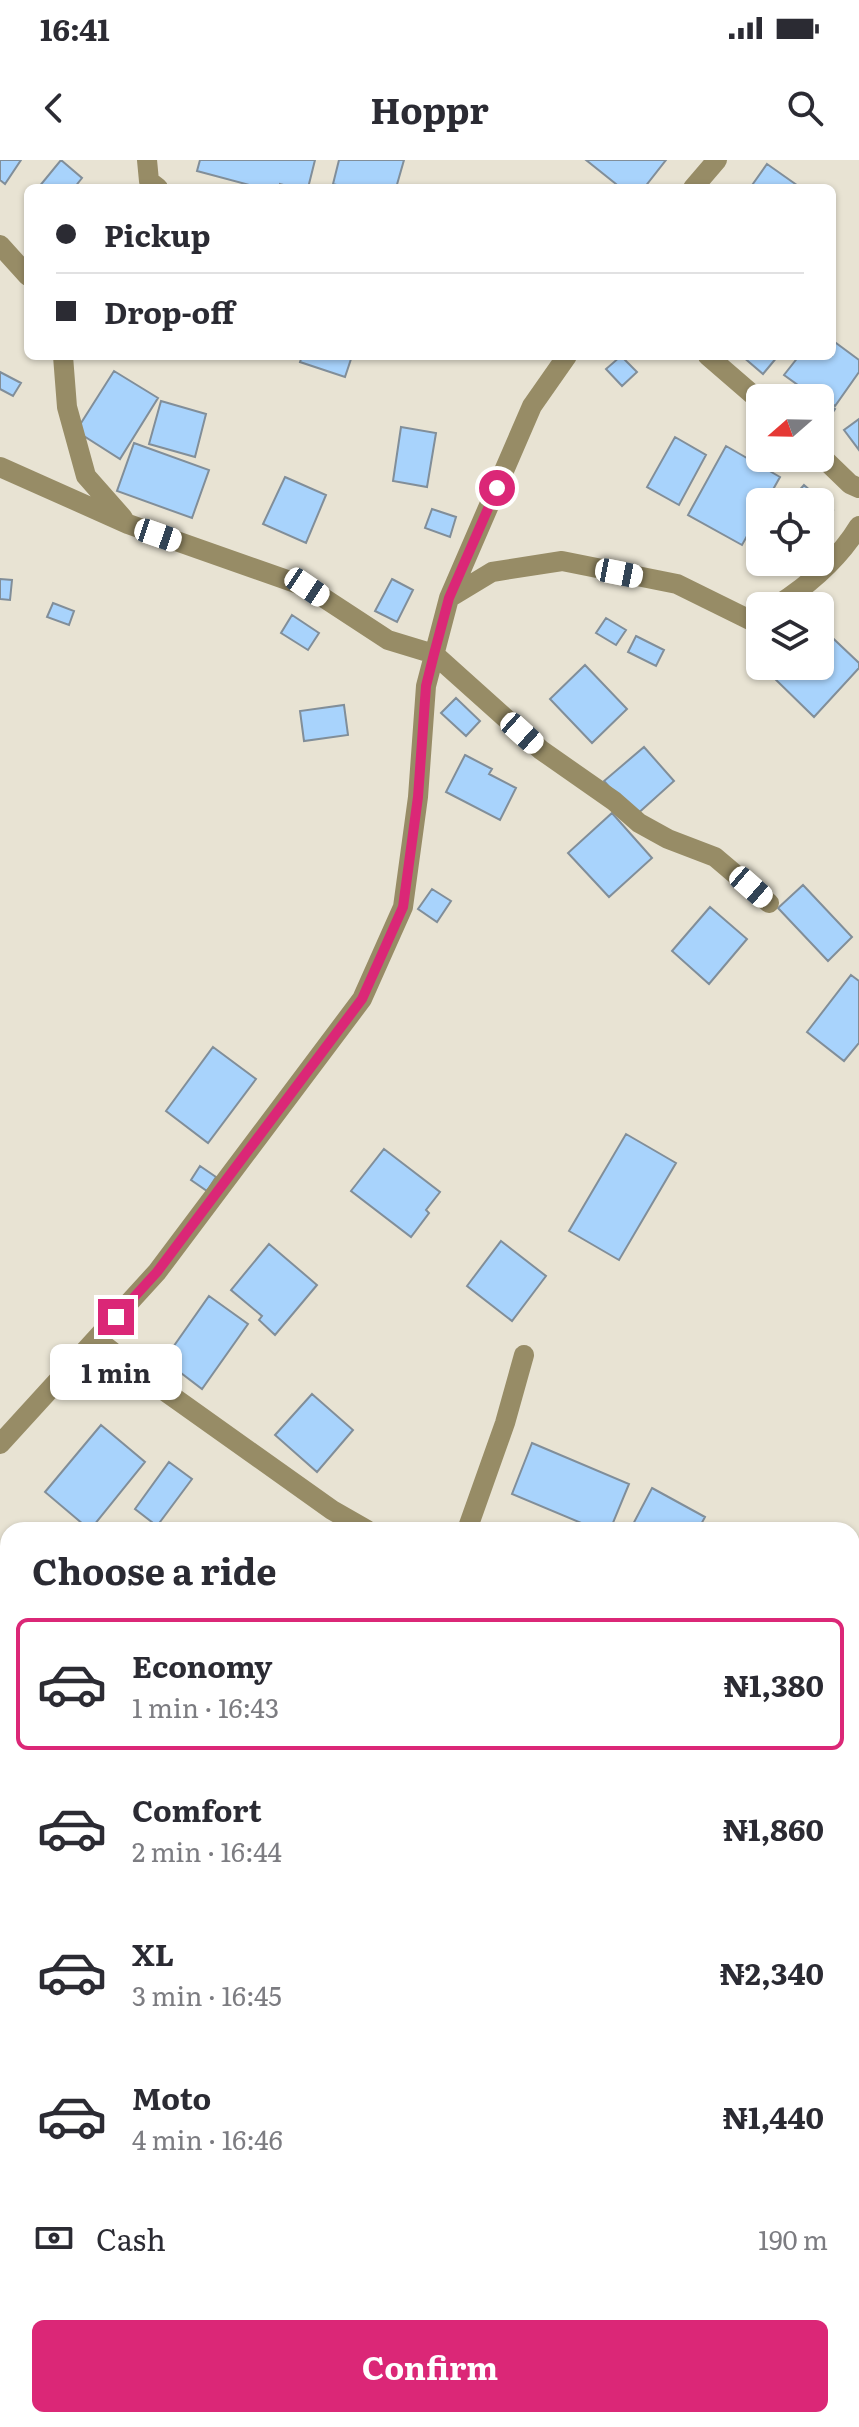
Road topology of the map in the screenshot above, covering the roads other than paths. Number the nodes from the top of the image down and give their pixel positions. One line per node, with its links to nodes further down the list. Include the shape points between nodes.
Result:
1 (147, 160): 3 (street)
2 (717, 160): 4 (street)
3 (153, 184)
4 (696, 184)
5 (0, 245): 6 (street)
6 (24, 272)
7 (63, 360): 14 (street, via 67,407 86,476)
8 (564, 360): 17 (street, via 532,406)
9 (713, 360): 10 (street)
10 (746, 389)
11 (0, 467): 14 (street)
12 (834, 469): 13 (street)
13 (859, 488)
14 (128, 524): 19 (street, via 307,587 388,640)
15 (859, 526): 16 (street)
16 (797, 592)
17 (449, 598): 18 (street, via 492,572 562,561 677,584); 19 (street)
18 (746, 618)
19 (434, 654): 20 (street, via 541,750 639,823 715,857); 21 (street, via 426,686 403,907 362,999 157,1272)
20 (769, 903)
21 (96, 1339): 23 (street); 24 (street)
22 (524, 1355): 25 (street)
23 (0, 1444)
24 (353, 1522)
25 (470, 1522)

